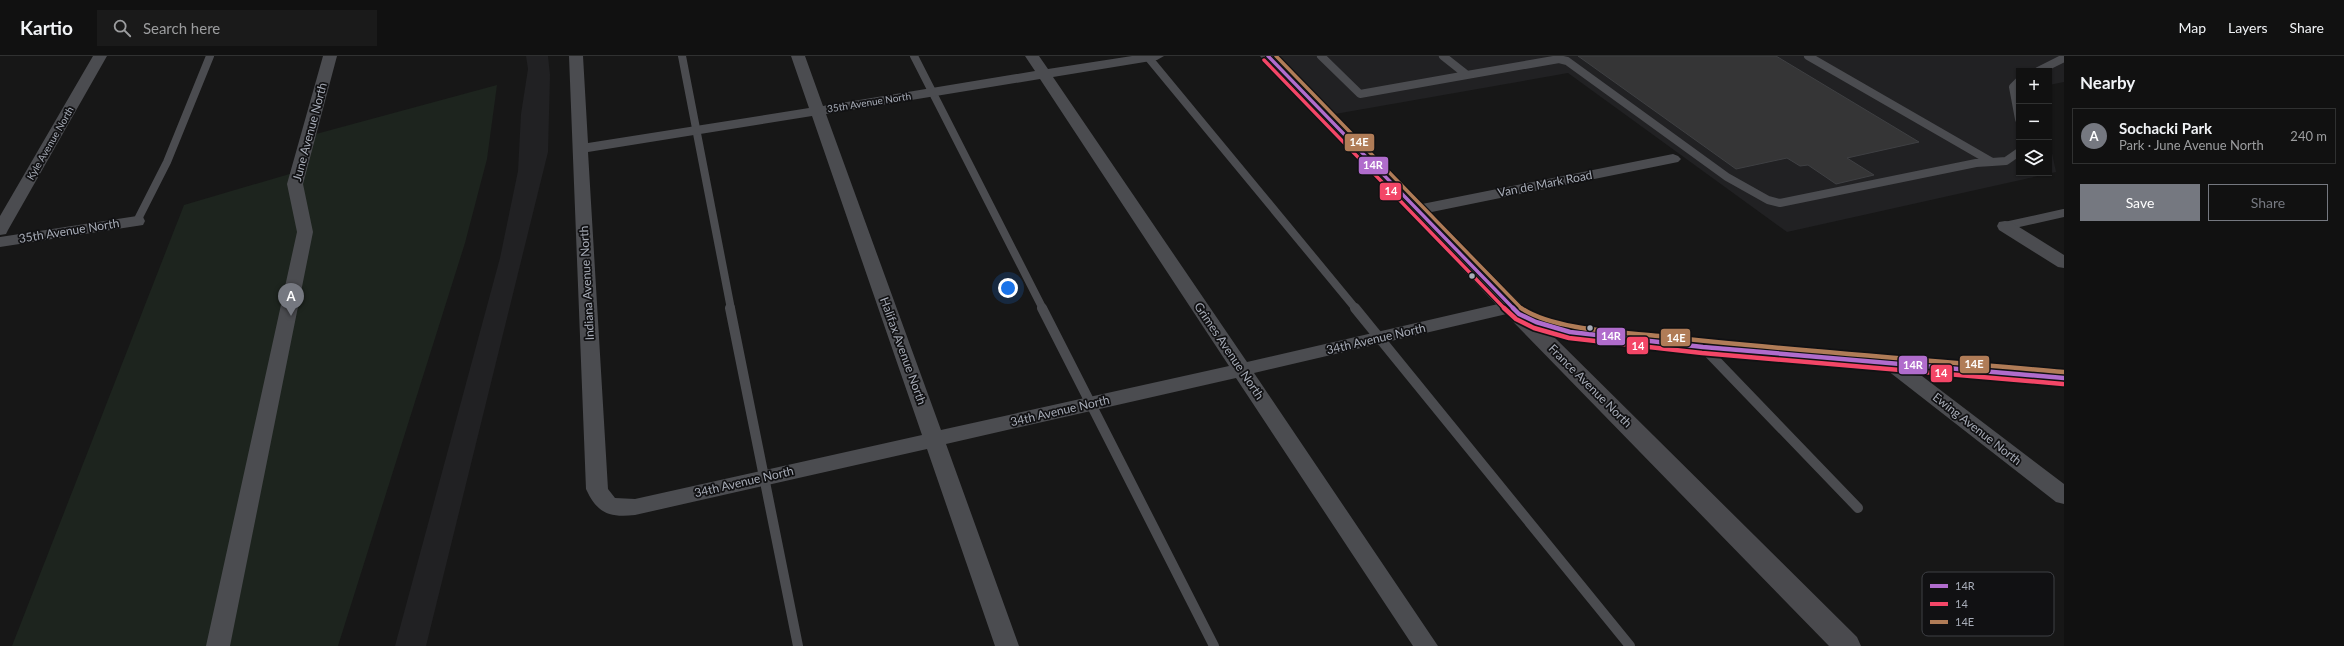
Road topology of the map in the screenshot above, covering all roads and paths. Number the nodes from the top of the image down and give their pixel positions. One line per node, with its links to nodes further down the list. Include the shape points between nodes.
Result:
1 (100, 56): 31 (street, Kyle Avenue North)
2 (210, 56): 29 (lane, via 167,162)
3 (330, 56): 46 (street, June Avenue North, via 295,184 305,232)
4 (576, 56): 23 (street, Indiana Avenue North)
5 (682, 56): 22 (lane)
6 (798, 56): 21 (street, Halifax Avenue North)
7 (914, 56): 19 (lane)
8 (1032, 56): 16 (street, Grimes Avenue North)
9 (1151, 56): 16 (street, 35th Avenue North); 35 (lane)
10 (1268, 56): 27 (street, France Avenue North)
11 (1321, 56): 17 (lane, via 1360,94)
12 (1443, 56): 17 (lane)
13 (1808, 56): 26 (lane)
14 (2064, 58): 15 (lane)
15 (2044, 68)
16 (1044, 74): 19 (street, 35th Avenue North); 38 (street, Grimes Avenue North)
17 (1468, 75): 26 (lane, via 1559,59 1567,61 1727,177 1768,200 1780,203 1976,163)
18 (2016, 84): 20 (lane, via 2013,87)
19 (932, 92): 21 (street, 35th Avenue North); 40 (lane)
20 (2016, 103)
21 (818, 111): 22 (street, 35th Avenue North); 41 (street, Halifax Avenue North)
22 (697, 130): 23 (street, 35th Avenue North); 42 (lane)
23 (581, 149): 44 (street, Indiana Avenue North, via 597,489)
24 (2016, 157): 26 (lane)
25 (1673, 159): 27 (street, Van de Mark Road)
26 (1992, 162)
27 (1417, 210): 34 (street, France Avenue North)
28 (2064, 213): 30 (lane)
29 (137, 221): 32 (street, 35th Avenue North)
30 (2005, 226): 33 (street)
31 (0, 230)
32 (0, 242)
33 (2064, 263)
34 (1515, 310): 35 (street, 34th Avenue North); 36 (street, via 1536,322 1570,332); 52 (street, France Avenue North)
35 (1380, 338): 38 (street, 34th Avenue North); 51 (lane)
36 (1703, 347): 37 (street); 45 (lane)
37 (1890, 362): 39 (street); 43 (street, Ewing Avenue North)
38 (1242, 370): 40 (street, 34th Avenue North); 50 (street, Grimes Avenue North)
39 (2064, 378)
40 (1089, 404): 41 (street, 34th Avenue North); 49 (lane)
41 (934, 439): 42 (street, 34th Avenue North); 48 (street, Halifax Avenue North)
42 (763, 478): 44 (street, 34th Avenue North, via 635,507); 47 (lane)
43 (2064, 496)
44 (609, 506)
45 (1858, 508)
46 (218, 646)
47 (798, 646)
48 (1007, 646)
49 (1214, 646)
50 (1426, 646)
51 (1630, 646)
52 (1847, 646)

